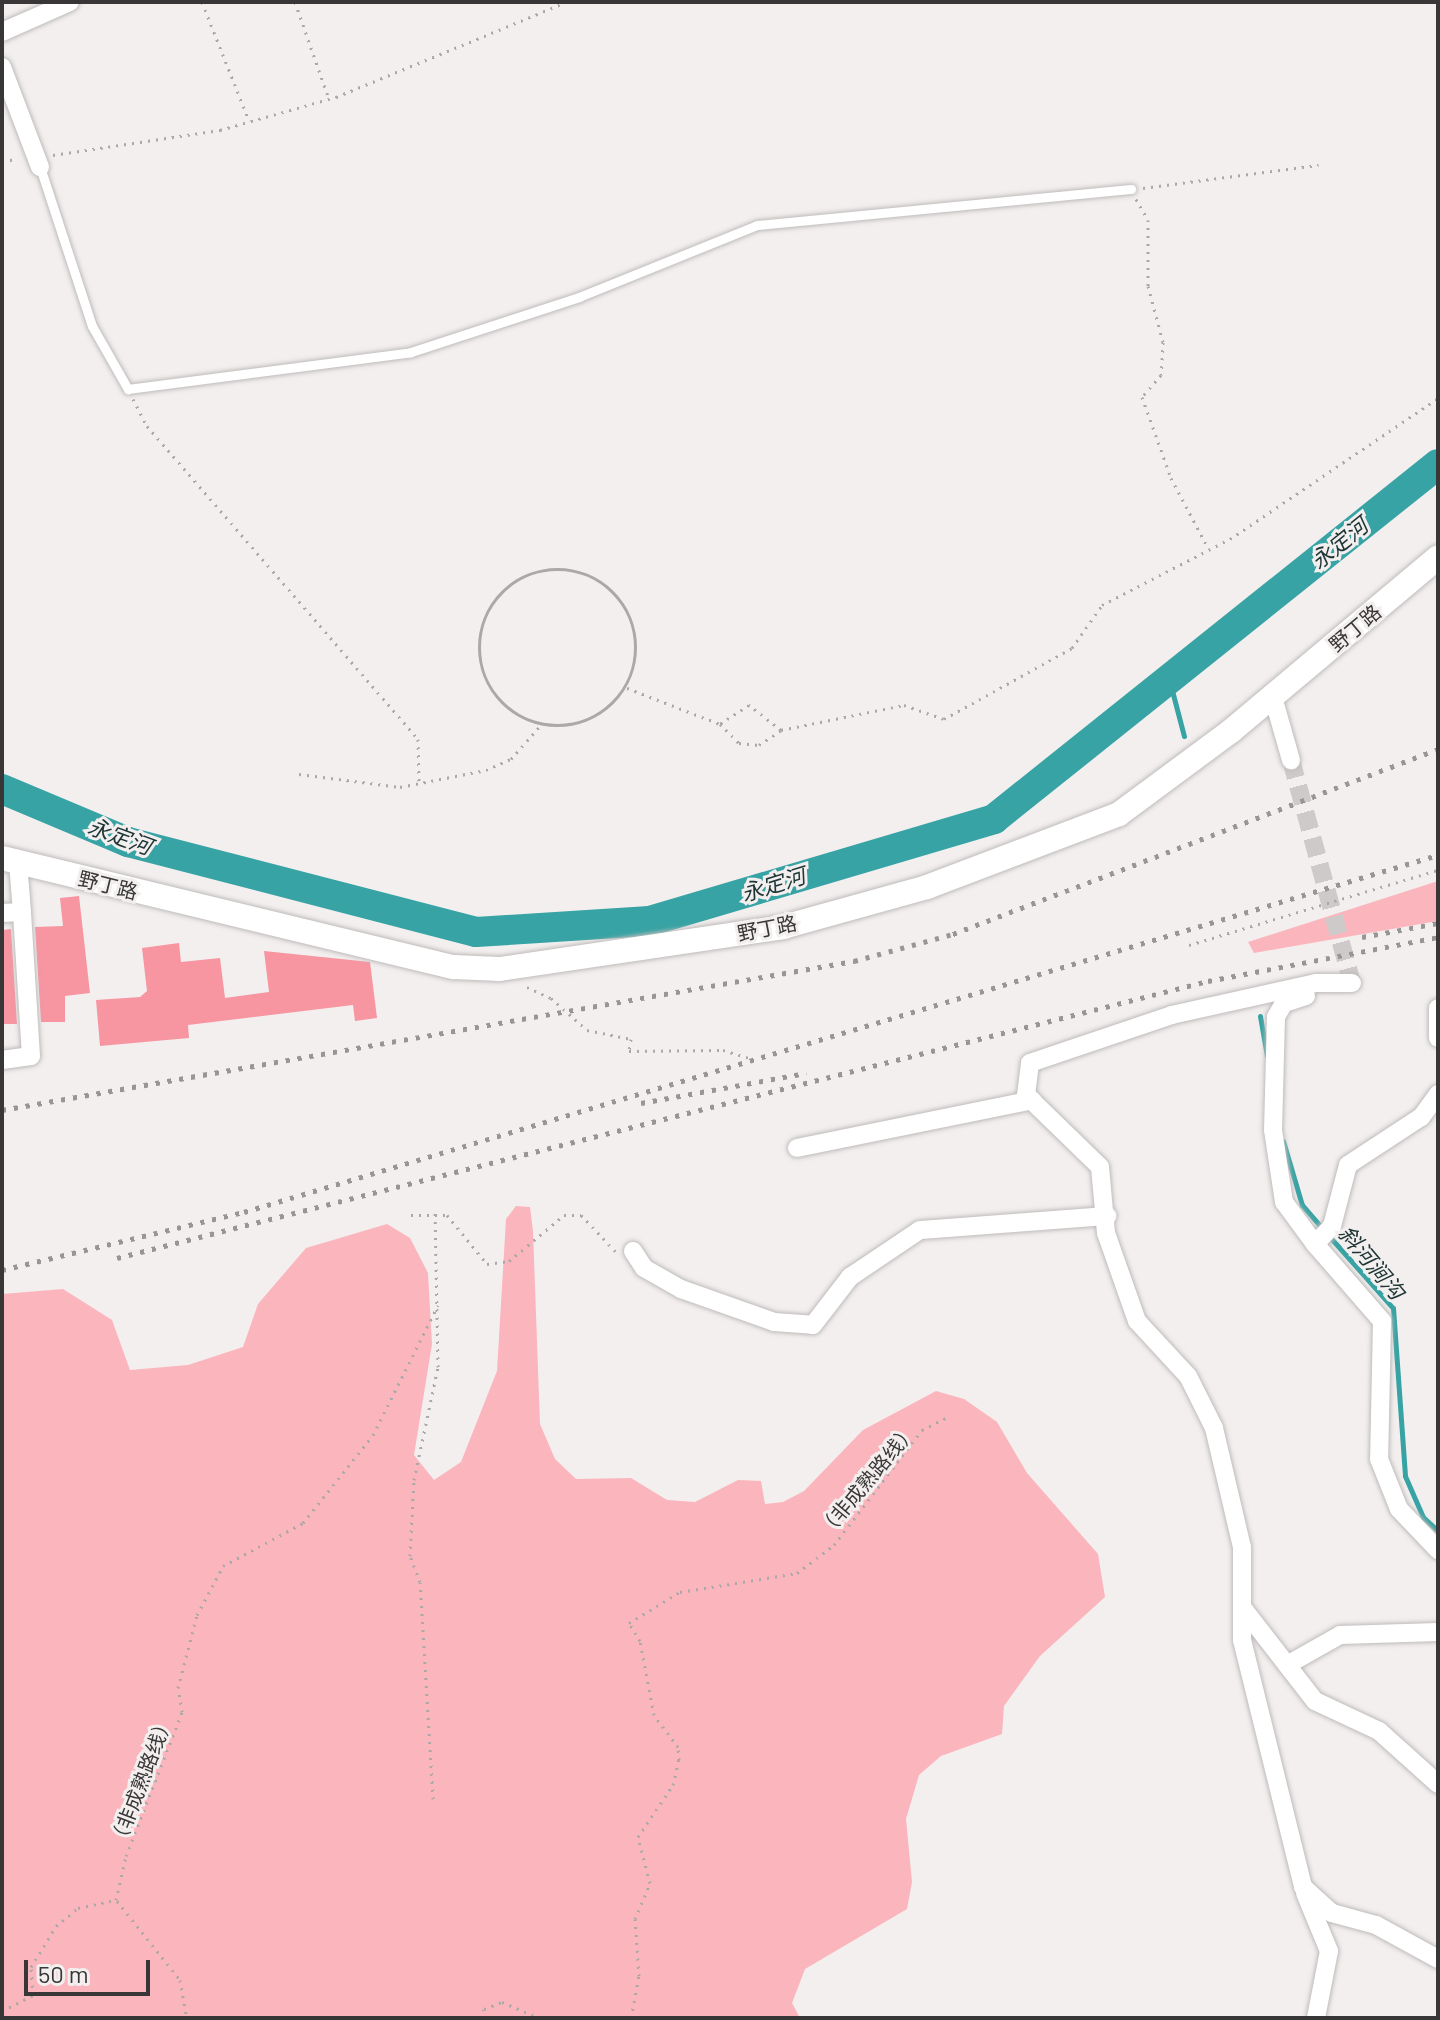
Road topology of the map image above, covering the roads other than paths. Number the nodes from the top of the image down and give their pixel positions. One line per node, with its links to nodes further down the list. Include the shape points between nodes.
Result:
1 (70, 2): 2 (street)
2 (2, 32)
3 (2, 67): 4 (street)
4 (38, 162): 5 (lane, via 92,326 128,389 411,352 579,297 757,225)
5 (1131, 189)
6 (1438, 557): 7 (main road, 野丁路)
7 (1273, 697): 8 (street); 9 (main road, 野丁路, via 1165,784 1070,837 783,927 500,969 410,960)
8 (1291, 760)
9 (10, 860): 10 (street)
10 (22, 912): 11 (street); 14 (street, via 31,1056)
11 (2, 913)
12 (1438, 1008): 13 (street)
13 (1438, 1038)
14 (2, 1060)
15 (1438, 1094): 19 (street, via 1421,1117 1348,1165)
16 (1032, 1100): 17 (street); 18 (street, via 1100,1167); 19 (street, via 1030,1063 1172,1015 1316,983 1346,985 1284,1003 1272,1064 1284,1202)
17 (797, 1148)
18 (1107, 1216): 20 (street, via 920,1230 850,1277 813,1325 774,1322 644,1268); 22 (street, via 1137,1321 1188,1376 1214,1428 1242,1547)
19 (1323, 1236): 21 (street, via 1382,1321 1379,1459 1399,1509)
20 (633, 1251)
21 (1438, 1550)
22 (1242, 1607): 24 (street); 26 (street, via 1242,1640)
23 (1438, 1632): 24 (street, via 1340,1635)
24 (1287, 1665): 25 (street, via 1315,1701 1379,1731)
25 (1438, 1784)
26 (1303, 1887): 27 (street, via 1332,1913 1376,1925); 28 (street, via 1329,1951)
27 (1438, 1959)
28 (1316, 2018)

